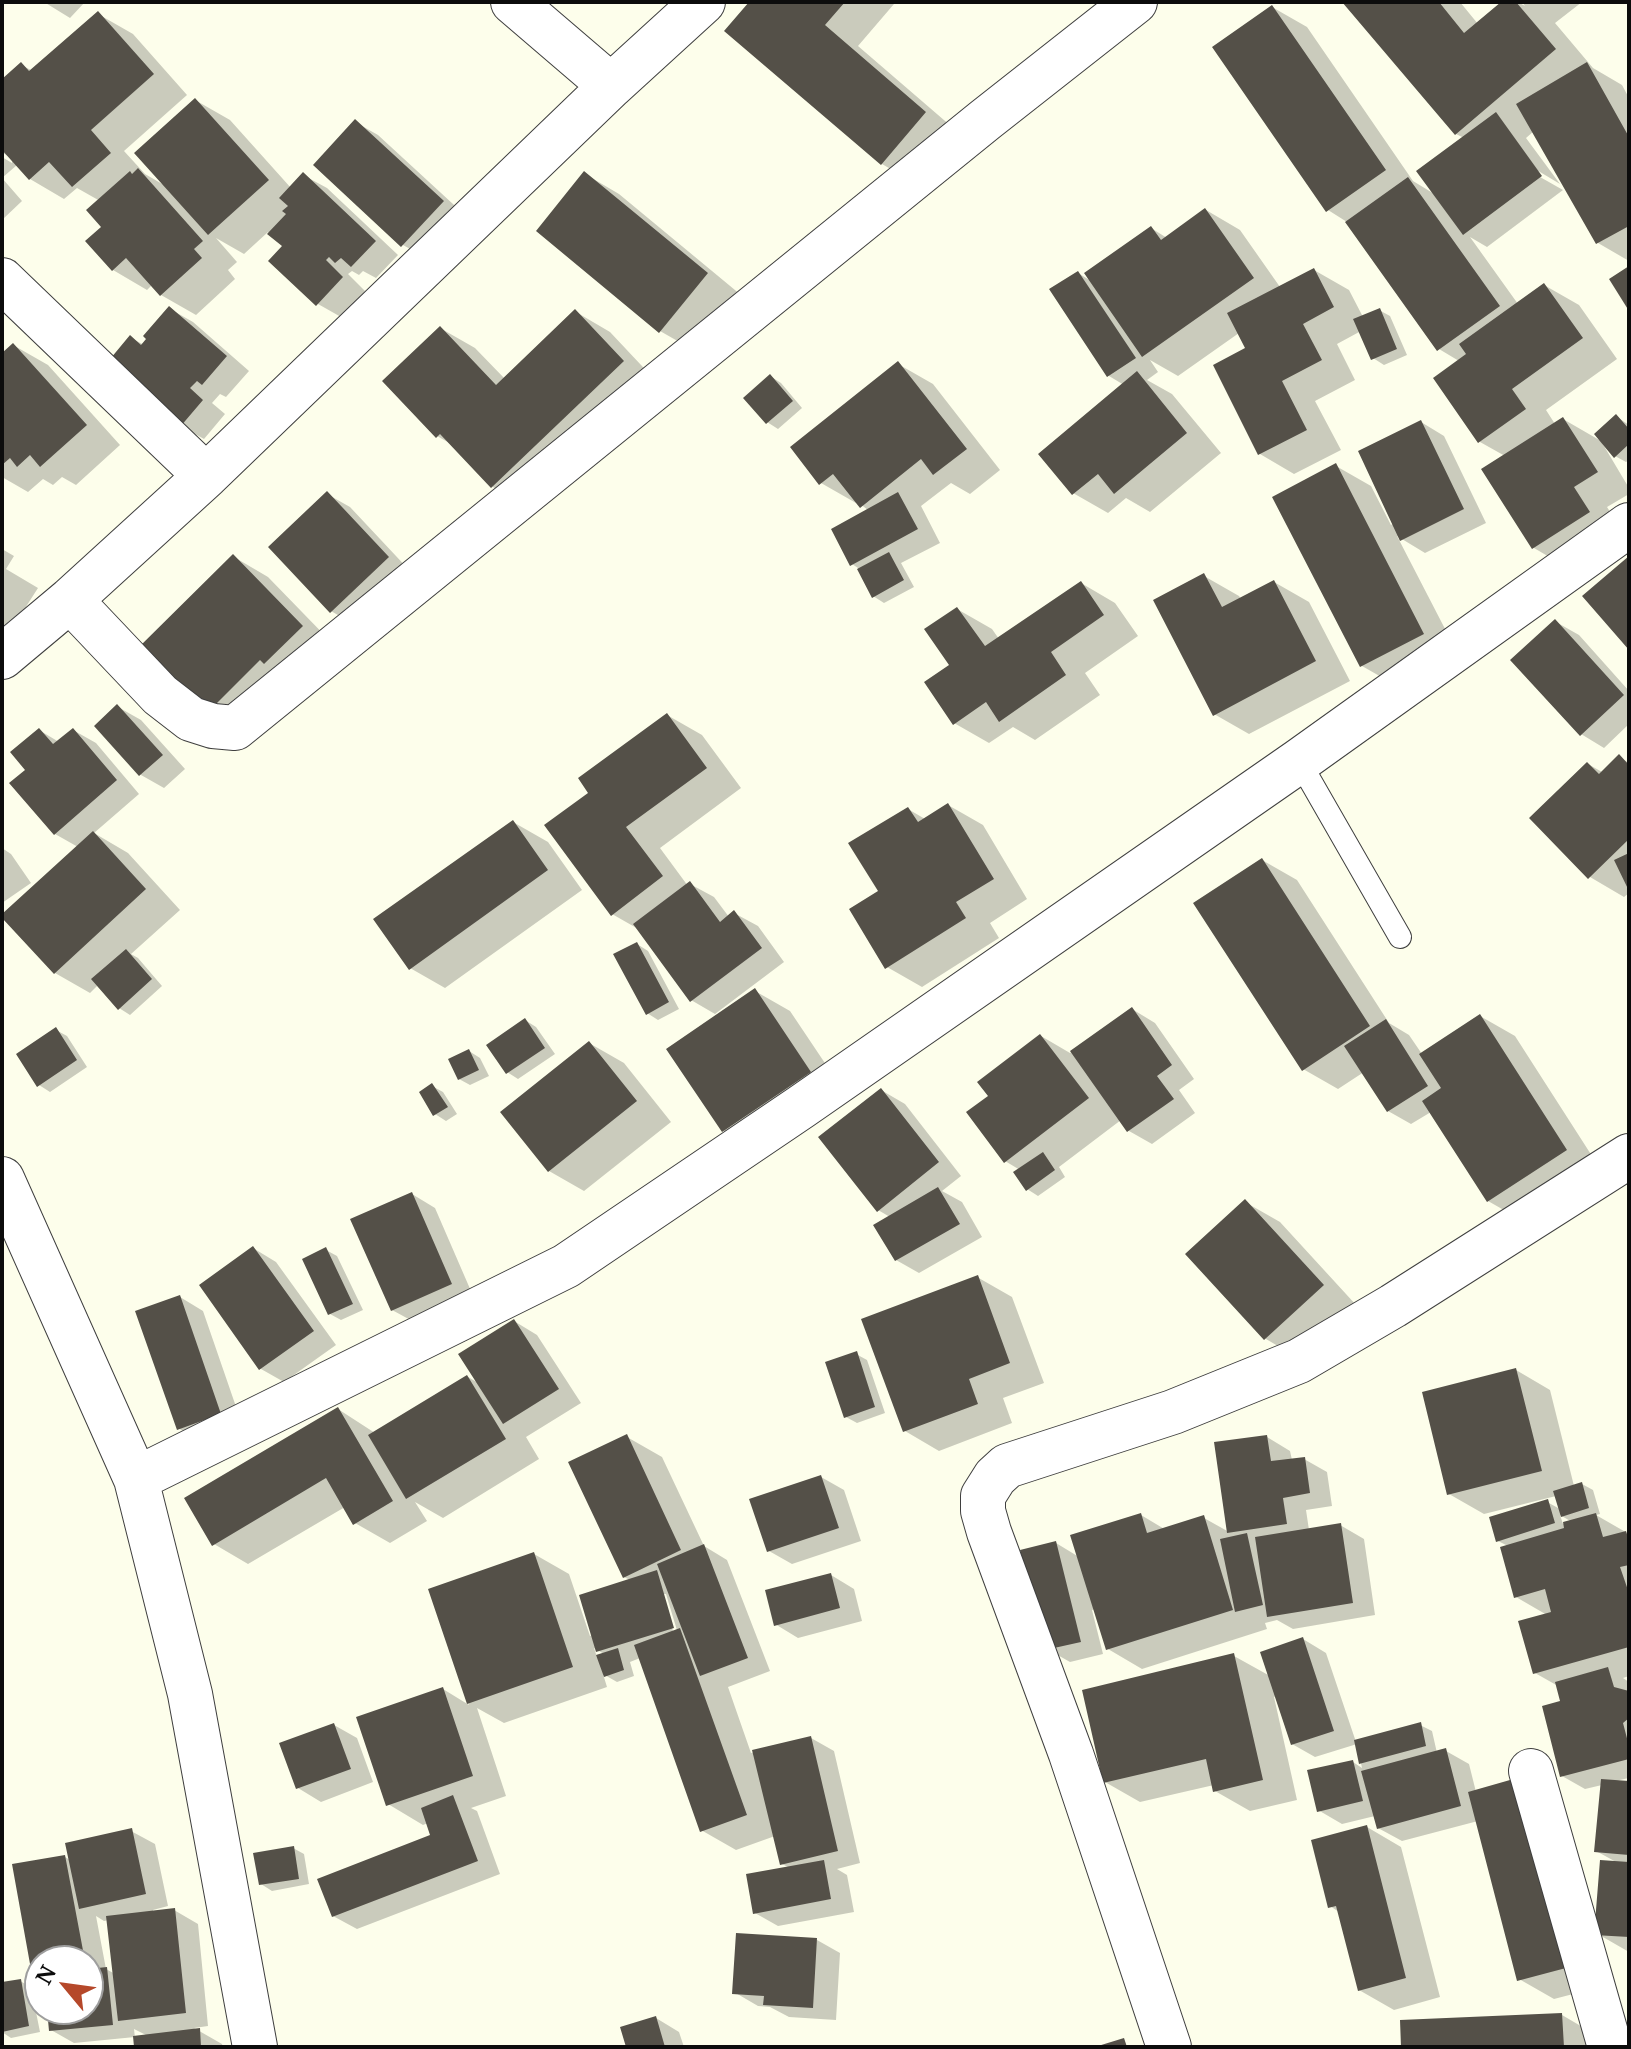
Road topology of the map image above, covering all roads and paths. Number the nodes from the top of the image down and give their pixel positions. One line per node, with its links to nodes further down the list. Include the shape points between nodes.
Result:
1 (513, 2): 4 (street)
2 (703, 2): 4 (street)
3 (1135, 2): 8 (street, via 235,728 191,719 160,695)
4 (611, 86): 6 (street)
5 (2, 280): 6 (street)
6 (206, 476): 8 (street)
7 (1629, 525): 10 (street)
8 (70, 600): 9 (street)
9 (2, 657)
10 (1299, 761): 11 (lane); 14 (street, via 566,1266)
11 (1400, 937)
12 (1629, 1156): 17 (street, via 1299,1361 1173,1412 1007,1466 983,1496 989,1532 1071,1754)
13 (2, 1179): 14 (street)
14 (136, 1479): 16 (street, via 190,1694)
15 (1531, 1771): 18 (street)
16 (255, 2047)
17 (1169, 2047)
18 (1610, 2047)

